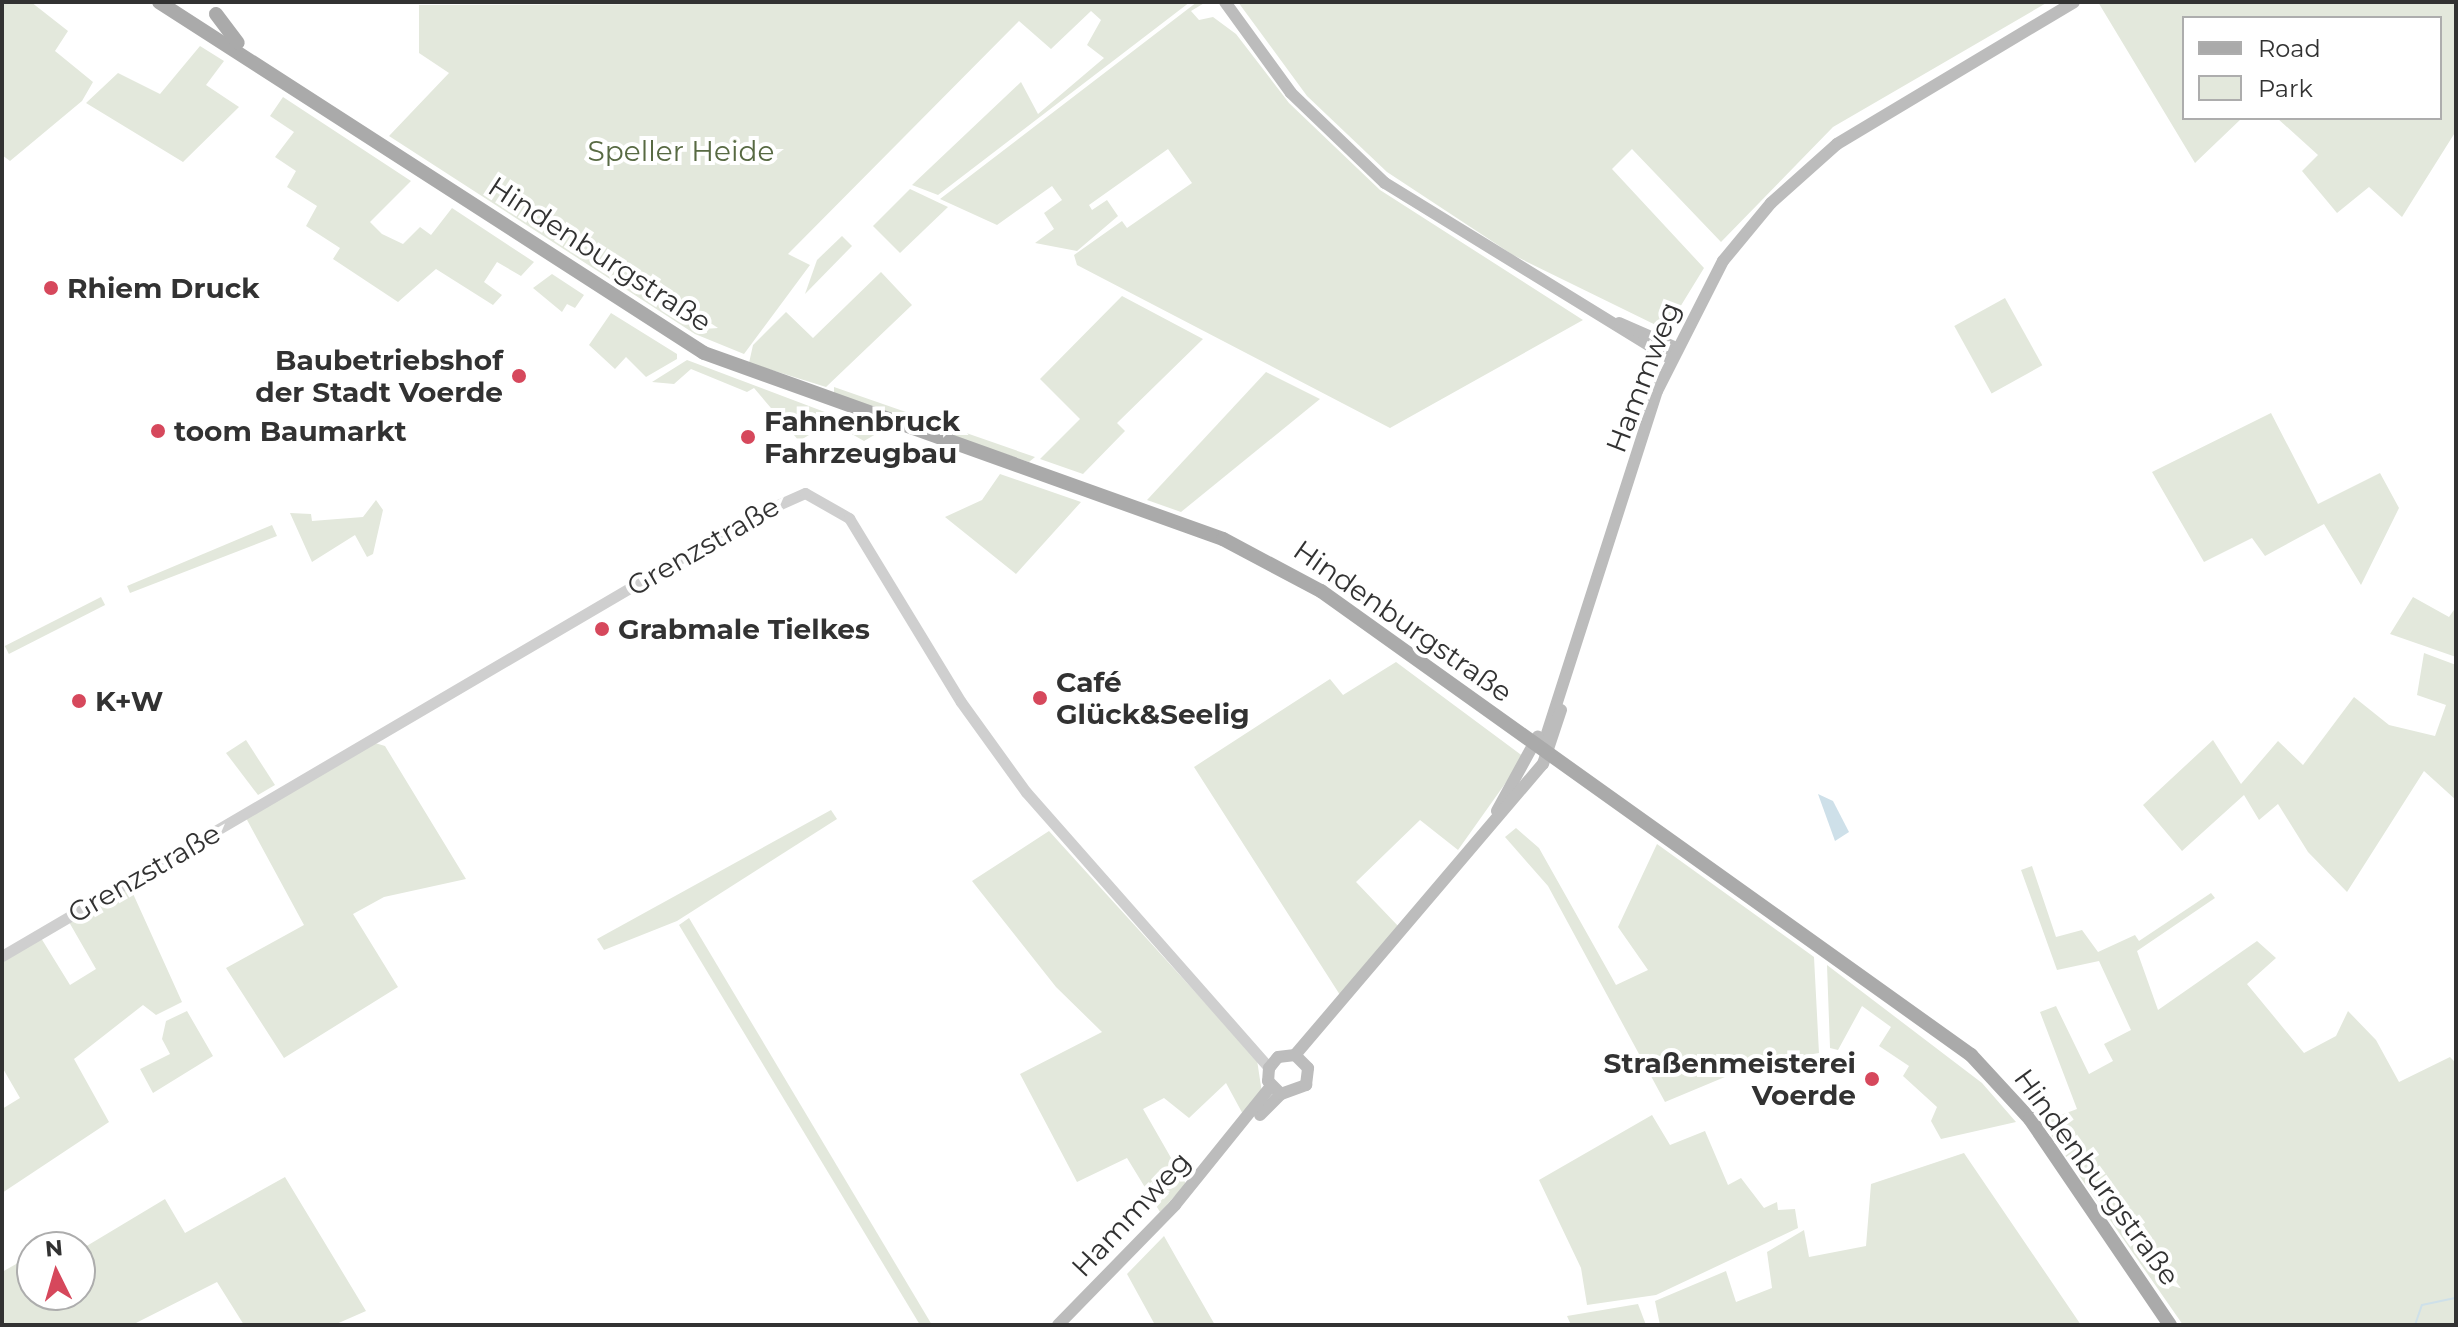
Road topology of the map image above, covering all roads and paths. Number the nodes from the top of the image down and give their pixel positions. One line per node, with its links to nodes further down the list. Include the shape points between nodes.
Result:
1 (159, 2): 5 (main road, Hindenburgstraße)
2 (1225, 2): 6 (main road, via 1291,93 1374,174 1597,314)
3 (2074, 2): 6 (main road, Hammweg, via 1818,159 1736,243)
4 (216, 14): 5 (main road, Hindenburgstraße, via 226,34)
5 (288, 83): 8 (main road, Hindenburgstraße, via 704,353 1246,549 1321,591)
6 (1672, 352): 7 (main road, Hammweg)
7 (1572, 660): 8 (main road, Hammweg); 8 (main road, Hammweg)
8 (1539, 747): 12 (main road, Hammweg, via 1486,830); 16 (main road, Hindenburgstraße, via 1971,1055 2030,1119)
9 (2, 956): 10 (street, Grenzstraße, via 751,517 805,493 849,518 1009,770)
10 (1237, 1030): 11 (street, Grenzstraße); 13 (street, Grenzstraße)
11 (1278, 1057): 12 (main road); 13 (main road)
12 (1300, 1059): 14 (main road, Hammweg, via 1303,1090)
13 (1269, 1068): 14 (main road)
14 (1276, 1090): 15 (main road, Hammweg)
15 (1058, 1325)
16 (2170, 1325)

